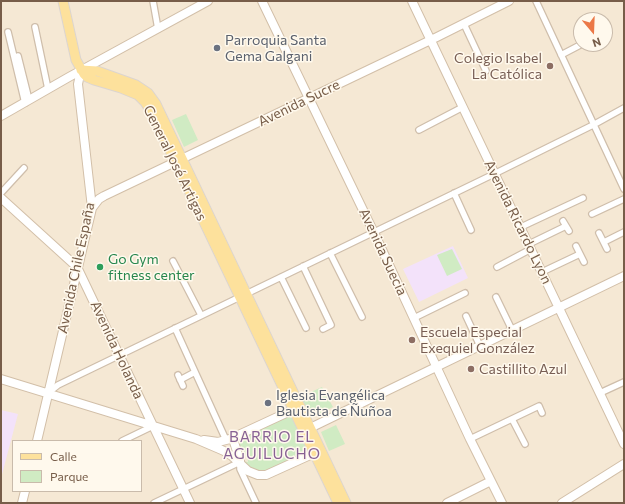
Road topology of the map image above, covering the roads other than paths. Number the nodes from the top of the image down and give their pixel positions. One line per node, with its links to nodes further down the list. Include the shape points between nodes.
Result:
1 (63, 1): 15 (main road, Avenida Chile España, via 74,55)
2 (153, 1): 10 (street)
3 (208, 1): 10 (street)
4 (262, 1): 18 (street, Avenida Suecia)
5 (412, 1): 12 (street, Avenida Ricardo Lyon)
6 (509, 1): 8 (street, Avenida Sucre)
7 (536, 1): 14 (street)
8 (464, 24): 12 (street, Avenida Sucre); 16 (street)
9 (35, 27): 17 (street)
10 (158, 30): 15 (street)
11 (10, 32): 19 (street, via 17,50)
12 (431, 40): 18 (street, Avenida Sucre); 20 (street, Avenida Ricardo Lyon)
13 (573, 49): 14 (street)
14 (561, 55): 23 (street)
15 (81, 70): 17 (street); 25 (main road, General José Artigas, via 87,77 121,88 143,99); 29 (street, Avenida Chile España, via 78,84)
16 (486, 71)
17 (48, 89): 19 (street)
18 (309, 98): 25 (street, Avenida Sucre); 41 (street, Avenida Suecia)
19 (27, 102): 22 (street)
20 (463, 108): 24 (street); 27 (street, Avenida Ricardo Lyon)
21 (624, 108): 23 (street)
22 (1, 116)
23 (593, 125): 27 (street); 28 (street)
24 (419, 130)
25 (179, 161): 32 (street, Avenida Sucre); 59 (main road, General José Artigas)
26 (24, 168): 30 (street)
27 (494, 174): 31 (street); 39 (street, Avenida Ricardo Lyon)
28 (624, 189)
29 (91, 192): 32 (street); 36 (street, Avenida Chile España)
30 (1, 193)
31 (454, 193): 40 (street); 41 (street)
32 (104, 196): 36 (street, Avenida Sucre)
33 (1, 198): 53 (street, Avenida Holanda)
34 (583, 198): 39 (street)
35 (624, 199): 37 (street)
36 (92, 208): 53 (street, Avenida Chile España)
37 (592, 214)
38 (566, 226): 46 (street)
39 (521, 227): 46 (street, Avenida Ricardo Lyon)
40 (471, 230)
41 (373, 232): 48 (street); 65 (street, Avenida Suecia)
42 (624, 232): 44 (street)
43 (599, 233): 44 (street)
44 (604, 242): 47 (street)
45 (576, 246): 49 (street)
46 (530, 247): 54 (street); 55 (street, Avenida Ricardo Lyon)
47 (607, 250)
48 (330, 252): 52 (street); 64 (street)
49 (580, 254): 51 (street); 55 (street)
50 (174, 260): 62 (street)
51 (584, 262)
52 (303, 266): 57 (street); 68 (street, via 331,326)
53 (77, 267): 71 (street, Avenida Holanda); 77 (street, Avenida Chile España)
54 (496, 267)
55 (542, 272): 61 (street, Avenida Ricardo Lyon)
56 (624, 276): 61 (street)
57 (281, 277): 59 (street); 67 (street)
58 (465, 293): 65 (street)
59 (242, 295): 62 (street); 79 (main road, General José Artigas)
60 (496, 297): 69 (street)
61 (559, 307): 69 (street); 78 (street, Avenida Ricardo Lyon)
62 (201, 315): 66 (street)
63 (466, 316): 70 (street)
64 (362, 317)
65 (414, 318): 72 (street, Avenida Suecia)
66 (174, 328): 71 (street); 73 (street)
67 (306, 328)
68 (323, 329)
69 (512, 330): 70 (street)
70 (480, 346): 72 (street)
71 (120, 356): 77 (street, via 58,385); 82 (street, Avenida Holanda)
72 (437, 367): 83 (street); 86 (street, Avenida Suecia)
73 (195, 372): 76 (street, via 179,377); 85 (street)
74 (1, 379): 77 (street)
75 (624, 382): 78 (street)
76 (183, 386)
77 (48, 393): 82 (street); 87 (street, Avenida Chile España)
78 (600, 393): 90 (street, Avenida Ricardo Lyon)
79 (296, 408): 83 (main road, General José Artigas); 85 (street)
80 (542, 413): 81 (street, via 539,406)
81 (512, 419): 86 (street); 89 (street)
82 (153, 426): 84 (street); 88 (street); 95 (street, Avenida Holanda)
83 (307, 429): 91 (main road, General José Artigas)
84 (196, 439): 85 (street, via 216,442); 92 (street, via 224,451)
85 (230, 439): 92 (street, via 234,442)
86 (470, 439): 94 (street, Avenida Suecia)
87 (37, 440)
88 (124, 440)
89 (525, 444)
90 (624, 444)
91 (317, 452): 92 (street, via 264,475 251,472); 99 (main road); 100 (main road)
92 (240, 462): 95 (street); 98 (street, via 240,469)
93 (624, 464): 103 (street)
94 (491, 481): 101 (street); 102 (street, Avenida Suecia)
95 (184, 489): 96 (street); 97 (street, Avenida Holanda)
96 (154, 503)
97 (190, 503)
98 (256, 503)
99 (338, 503)
100 (346, 503)
101 (447, 503)
102 (502, 503)
103 (562, 503)

